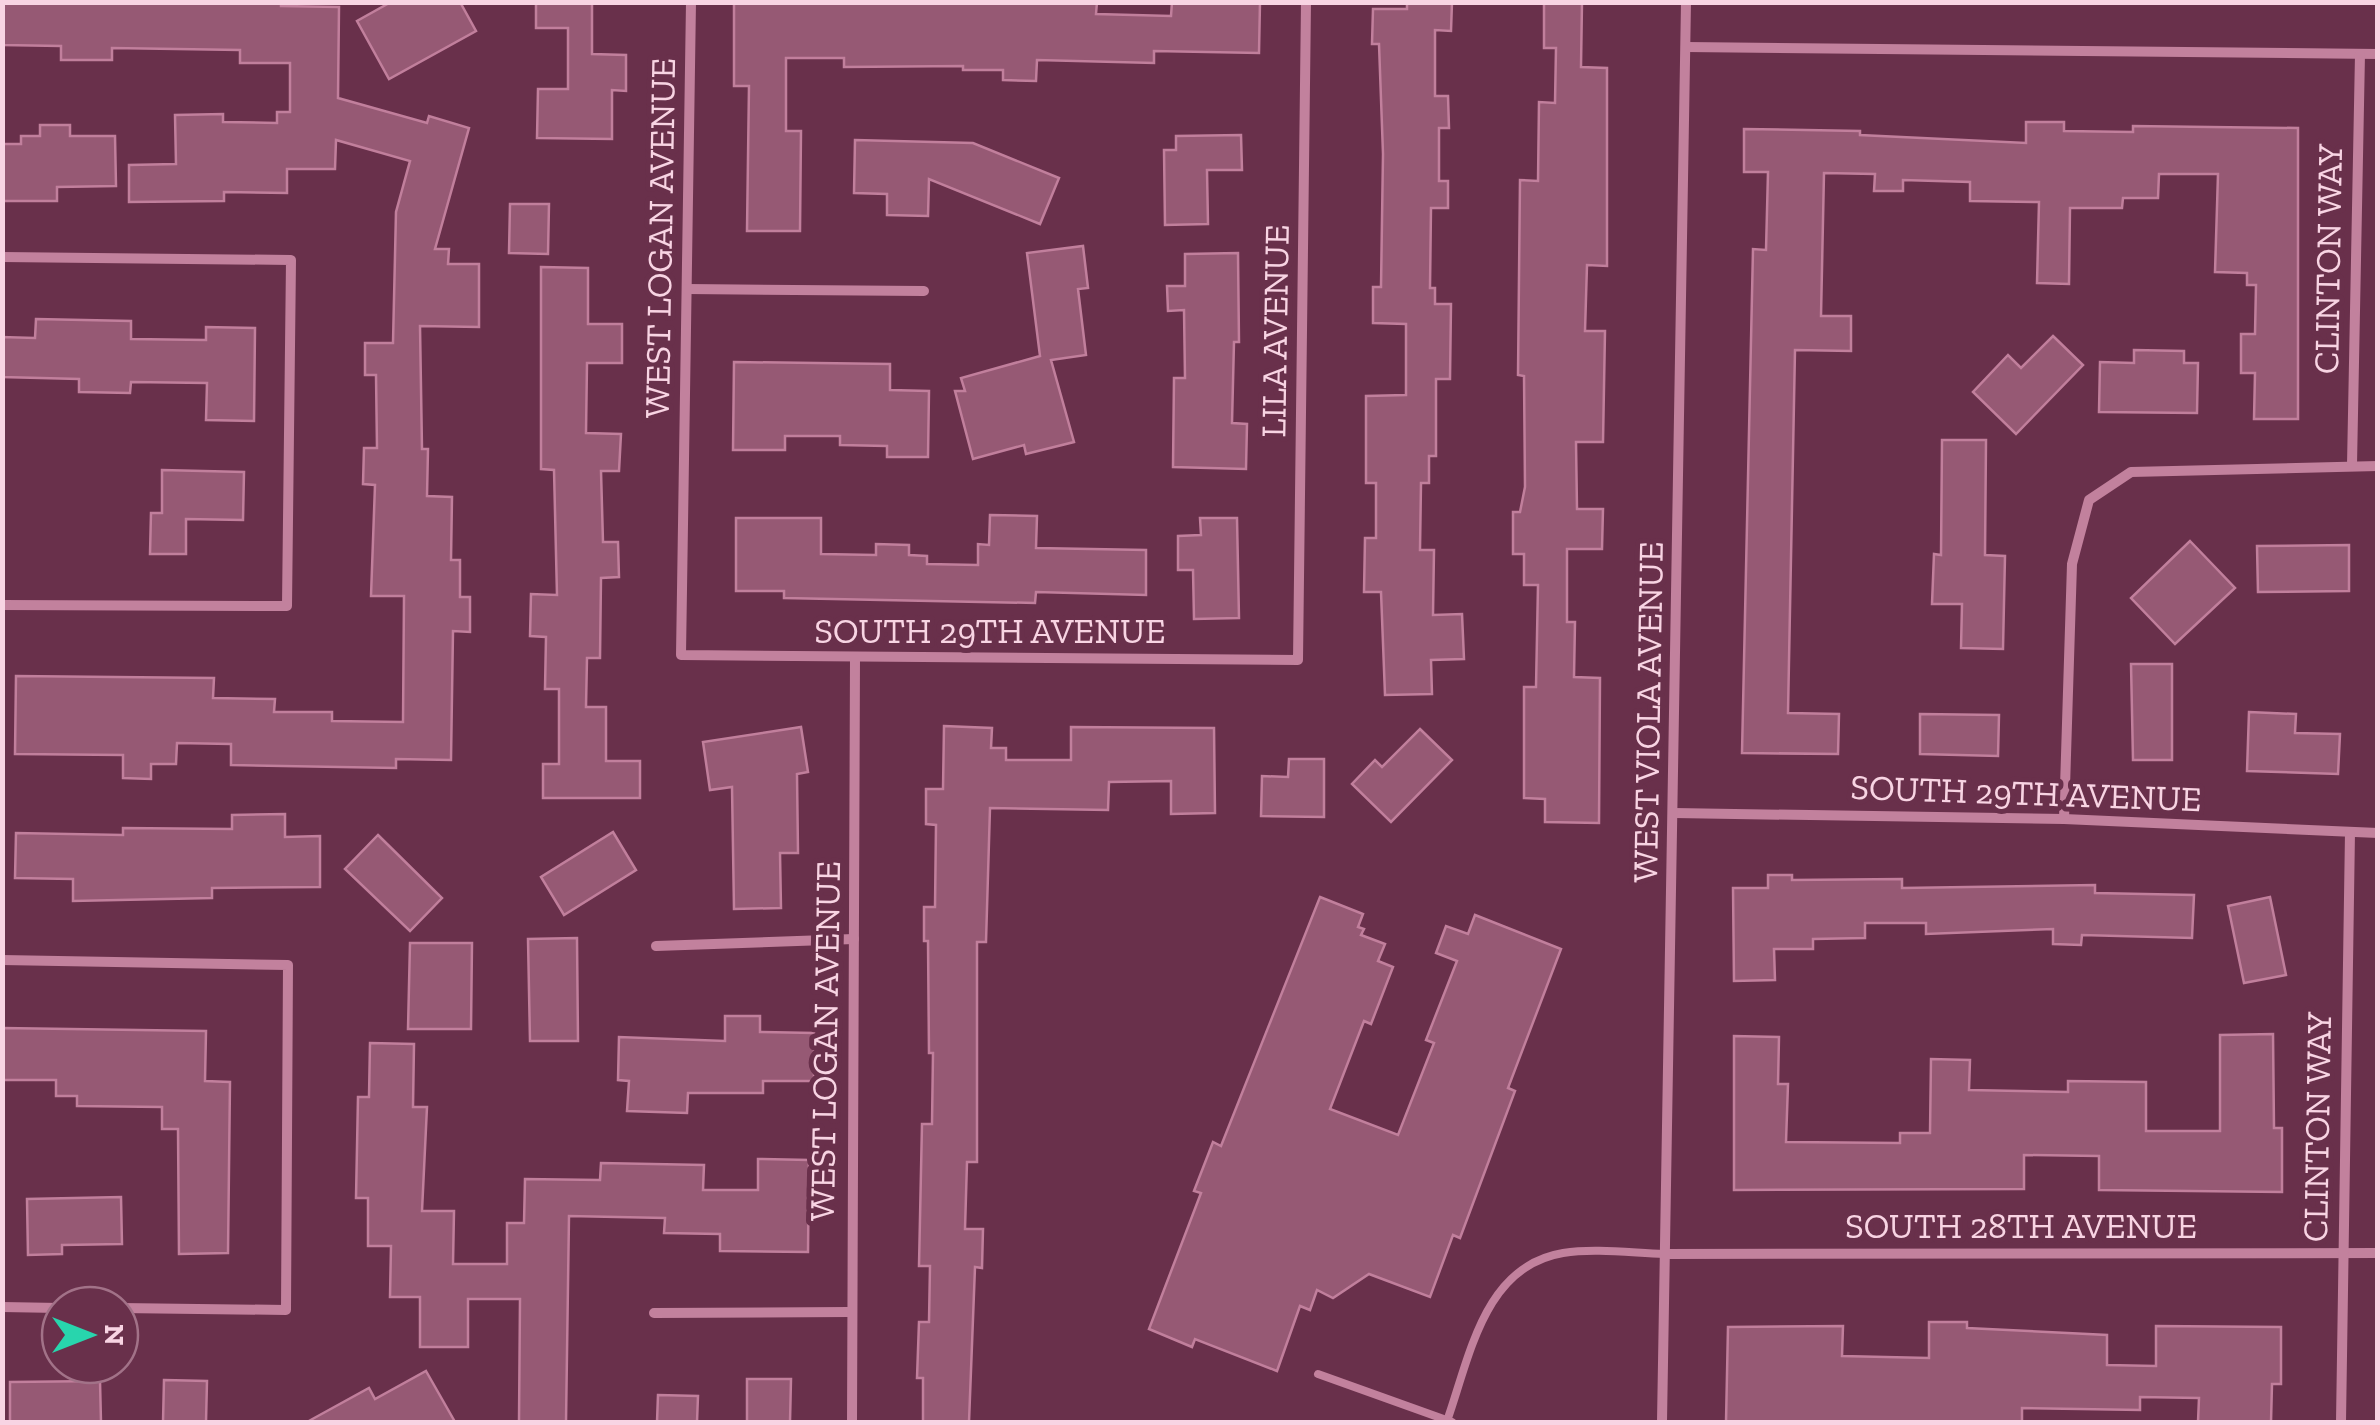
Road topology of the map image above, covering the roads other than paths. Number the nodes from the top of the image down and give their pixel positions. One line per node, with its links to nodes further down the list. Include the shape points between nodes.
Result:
1 (692, 2): 8 (street, WEST LOGAN AVENUE)
2 (1306, 2): 15 (street, LILA AVENUE)
3 (1686, 2): 4 (street, WEST VIOLA AVENUE)
4 (1686, 47): 5 (street); 16 (street, WEST VIOLA AVENUE)
5 (2360, 54): 6 (street); 10 (street, CLINTON WAY)
6 (2378, 54)
7 (2, 258): 12 (street, via 292,260 287,606)
8 (687, 289): 9 (street); 13 (street, WEST LOGAN AVENUE)
9 (924, 291)
10 (2352, 465): 11 (street); 17 (street, via 2131,472 2089,500 2072,564)
11 (2378, 466)
12 (2, 605)
13 (682, 654): 14 (street, SOUTH 29TH AVENUE)
14 (855, 659): 15 (street, SOUTH 29TH AVENUE); 20 (street, WEST LOGAN AVENUE)
15 (1298, 660)
16 (1674, 813): 17 (street, SOUTH 29TH AVENUE); 25 (street, WEST VIOLA AVENUE)
17 (2064, 818): 18 (street, SOUTH 29TH AVENUE)
18 (2350, 832): 19 (street, SOUTH 29TH AVENUE); 23 (street, CLINTON WAY)
19 (2378, 832)
20 (854, 939): 21 (street); 30 (street, WEST LOGAN AVENUE)
21 (656, 946)
22 (2, 960): 28 (street, via 288,966 286,1310)
23 (2342, 1253): 24 (street, SOUTH 28TH AVENUE); 25 (street, SOUTH 28TH AVENUE); 35 (street, CLINTON WAY)
24 (2378, 1253)
25 (1664, 1254): 33 (lane, via 1566,1252 1534,1261 1504,1281 1482,1322); 34 (street, WEST VIOLA AVENUE)
26 (2, 1307): 27 (street)
27 (40, 1308)
28 (140, 1308)
29 (654, 1312): 30 (street)
30 (850, 1312): 32 (street, WEST LOGAN AVENUE)
31 (1318, 1374): 33 (lane)
32 (852, 1422)
33 (1449, 1422)
34 (1662, 1422)
35 (2341, 1422)

